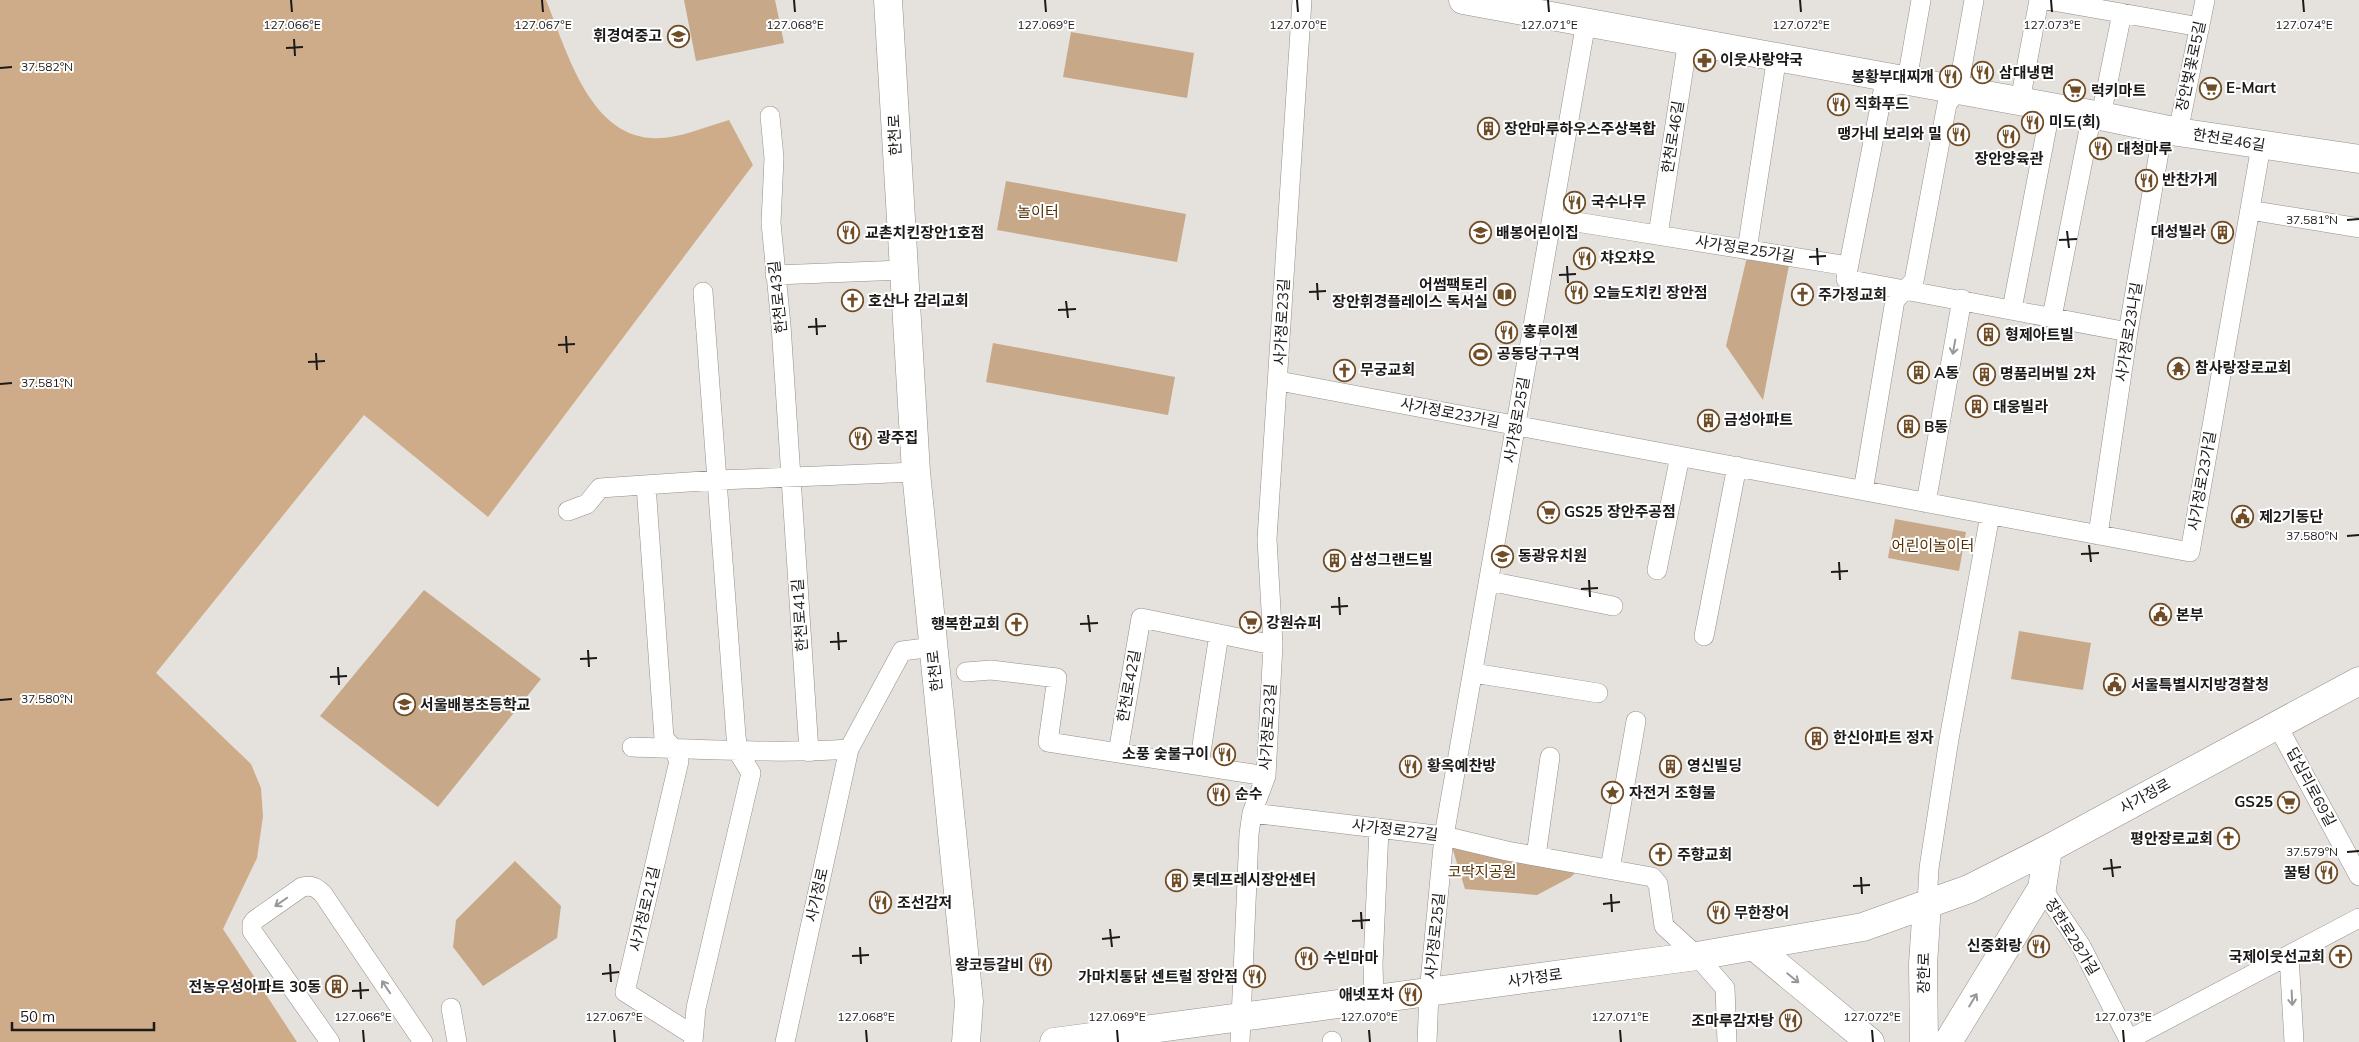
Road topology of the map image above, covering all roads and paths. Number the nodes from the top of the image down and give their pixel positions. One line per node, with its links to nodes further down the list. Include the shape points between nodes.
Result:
1 (888, 0): 29 (main road, 한천로)
2 (1302, 0): 37 (street, 사가정로23길)
3 (1463, 0): 10 (main road, 한천로46길)
4 (1921, 0): 14 (street)
5 (1974, 0): 15 (street)
6 (2039, 0): 16 (street)
7 (2047, 0): 9 (street)
8 (2205, 0): 11 (street, 장안벚꽃로5길)
9 (2122, 13): 11 (street); 18 (street)
10 (1586, 22): 12 (main road, 한천로46길); 24 (street, 사가정로25길)
11 (2200, 27): 20 (street, 장안벚꽃로5길)
12 (1688, 40): 13 (main road, 한천로46길); 26 (street, 한천로46길)
13 (1777, 56): 14 (main road, 한천로46길); 27 (street)
14 (1907, 80): 15 (main road, 한천로46길); 28 (street, via 1883,91)
15 (1958, 90): 16 (main road, 한천로46길); 31 (street, via 1947,104 1914,281)
16 (2020, 101): 17 (main road, 한천로46길)
17 (2051, 106): 18 (main road, 한천로46길); 34 (street)
18 (2096, 115): 20 (main road, 한천로46길); 35 (street)
19 (770, 116): 30 (street, 한천로43길, via 774,158 771,224)
20 (2170, 131): 21 (main road, 한천로46길); 36 (street, 사가정로23나길)
21 (2260, 146): 22 (main road, 한천로46길); 23 (street, 사가정로23가길)
22 (2359, 158)
23 (2250, 210): 25 (street); 49 (street, 사가정로23가길, via 2190,552)
24 (1552, 218): 26 (street, 사가정로25가길); 38 (street, 사가정로25길)
25 (2359, 228)
26 (1658, 235): 27 (street, 사가정로25가길)
27 (1747, 250): 28 (street, 사가정로25가길)
28 (1848, 266): 31 (street, via 1846,279)
29 (903, 270): 30 (street); 41 (main road, 한천로)
30 (775, 275): 42 (street, 한천로43길)
31 (1905, 289): 33 (street); 45 (street, via 1895,300)
32 (703, 292): 43 (street)
33 (1962, 299): 34 (street); 46 (street, one-way to 46)
34 (2012, 309): 35 (street)
35 (2052, 317): 36 (street)
36 (2128, 332): 49 (street, 사가정로23나길)
37 (1279, 381): 38 (street, 사가정로23가길); 55 (street, 사가정로23길, via 1267,540)
38 (1516, 426): 39 (street, 사가정로23가길); 51 (street, 사가정로25길)
39 (1680, 456): 40 (street, 사가정로23가길); 50 (street)
40 (1737, 466): 45 (street, 사가정로23가길); 54 (street)
41 (916, 472): 42 (street); 56 (main road, 한천로)
42 (791, 478): 43 (street); 67 (street, 한천로41길)
43 (718, 480): 44 (street); 66 (street)
44 (646, 485): 47 (street, via 600,488 587,504); 64 (street, via 664,738)
45 (1863, 490): 46 (street, 사가정로23가길)
46 (1926, 502): 48 (street, 사가정로23가길)
47 (568, 511)
48 (1990, 515): 49 (street, 사가정로23가길); 80 (street, via 1949,738 1929,868)
49 (2098, 535)
50 (1657, 570)
51 (1489, 581): 52 (street); 58 (street, 사가정로25길)
52 (1612, 606)
53 (1219, 634): 55 (street); 68 (street, 한천로42길, via 1141,618); 70 (street)
54 (1704, 636)
55 (1273, 645): 71 (street, 사가정로23길)
56 (933, 647): 65 (street, via 902,651); 96 (main road, 한천로, via 969,1002)
57 (966, 672): 68 (street, via 991,670 1057,678 1048,742)
58 (1473, 673): 60 (street); 74 (street, 사가정로25길)
59 (2359, 681): 62 (main road, 사가정로)
60 (1598, 693)
61 (1636, 721): 77 (street)
62 (2277, 725): 75 (main road, 사가정로); 78 (street, 답십리로69길)
63 (632, 747): 64 (street)
64 (672, 748): 66 (street); 89 (street, 사가정로21길, via 679,761 625,992)
65 (849, 749): 67 (street); 95 (street, 사가정로)
66 (738, 752): 67 (street); 89 (street, 사가정로21길, via 751,773 696,1008)
67 (809, 752)
68 (1118, 753): 70 (street)
69 (1550, 757): 76 (street)
70 (1199, 765): 71 (street)
71 (1266, 776): 72 (street, 사가정로23길)
72 (1252, 813): 73 (street, 사가정로27길); 88 (street, 사가정로23길)
73 (1379, 829): 74 (street, 사가정로27길); 86 (street)
74 (1444, 836): 76 (street, 사가정로27길); 85 (street, 사가정로25길)
75 (2048, 849): 79 (main road); 80 (main road, 사가정로, via 1969,889)
76 (1536, 856): 77 (street, 사가정로27길)
77 (1610, 869): 84 (street, 사가정로27길, via 1652,877 1658,884 1664,926)
78 (2359, 876)
79 (2042, 888): 91 (street, 장한로28가길, via 2081,946); 102 (main road, one-way to 79)
80 (1927, 904): 82 (main road, 사가정로, via 1863,928); 101 (main road, 장한로, via 1923,964)
81 (2359, 918): 83 (street, 장한로28가길)
82 (1755, 947): 84 (main road, 사가정로); 100 (main road, one-way to 100)
83 (2289, 954): 91 (street, 장한로28가길); 103 (street, one-way to 103)
84 (1697, 956): 85 (main road, 사가정로); 99 (street, via 1724,988)
85 (1429, 993): 86 (main road, 사가정로); 98 (street, 사가정로25길)
86 (1374, 1000): 88 (main road, 사가정로)
87 (451, 1008): 94 (street)
88 (1240, 1030): 90 (main road, 사가정로)
89 (693, 1038)
90 (1114, 1038): 97 (main road, 사가정로)
91 (2130, 1041)
92 (330, 1042): 93 (street, one-way to 92, via 323,894 318,888 302,887 255,920 252,931)
93 (423, 1042)
94 (457, 1042)
95 (785, 1042)
96 (966, 1042)
97 (1054, 1042)
98 (1427, 1042)
99 (1727, 1042)
100 (1870, 1042)
101 (1924, 1042)
102 (1948, 1042)
103 (2294, 1042)

